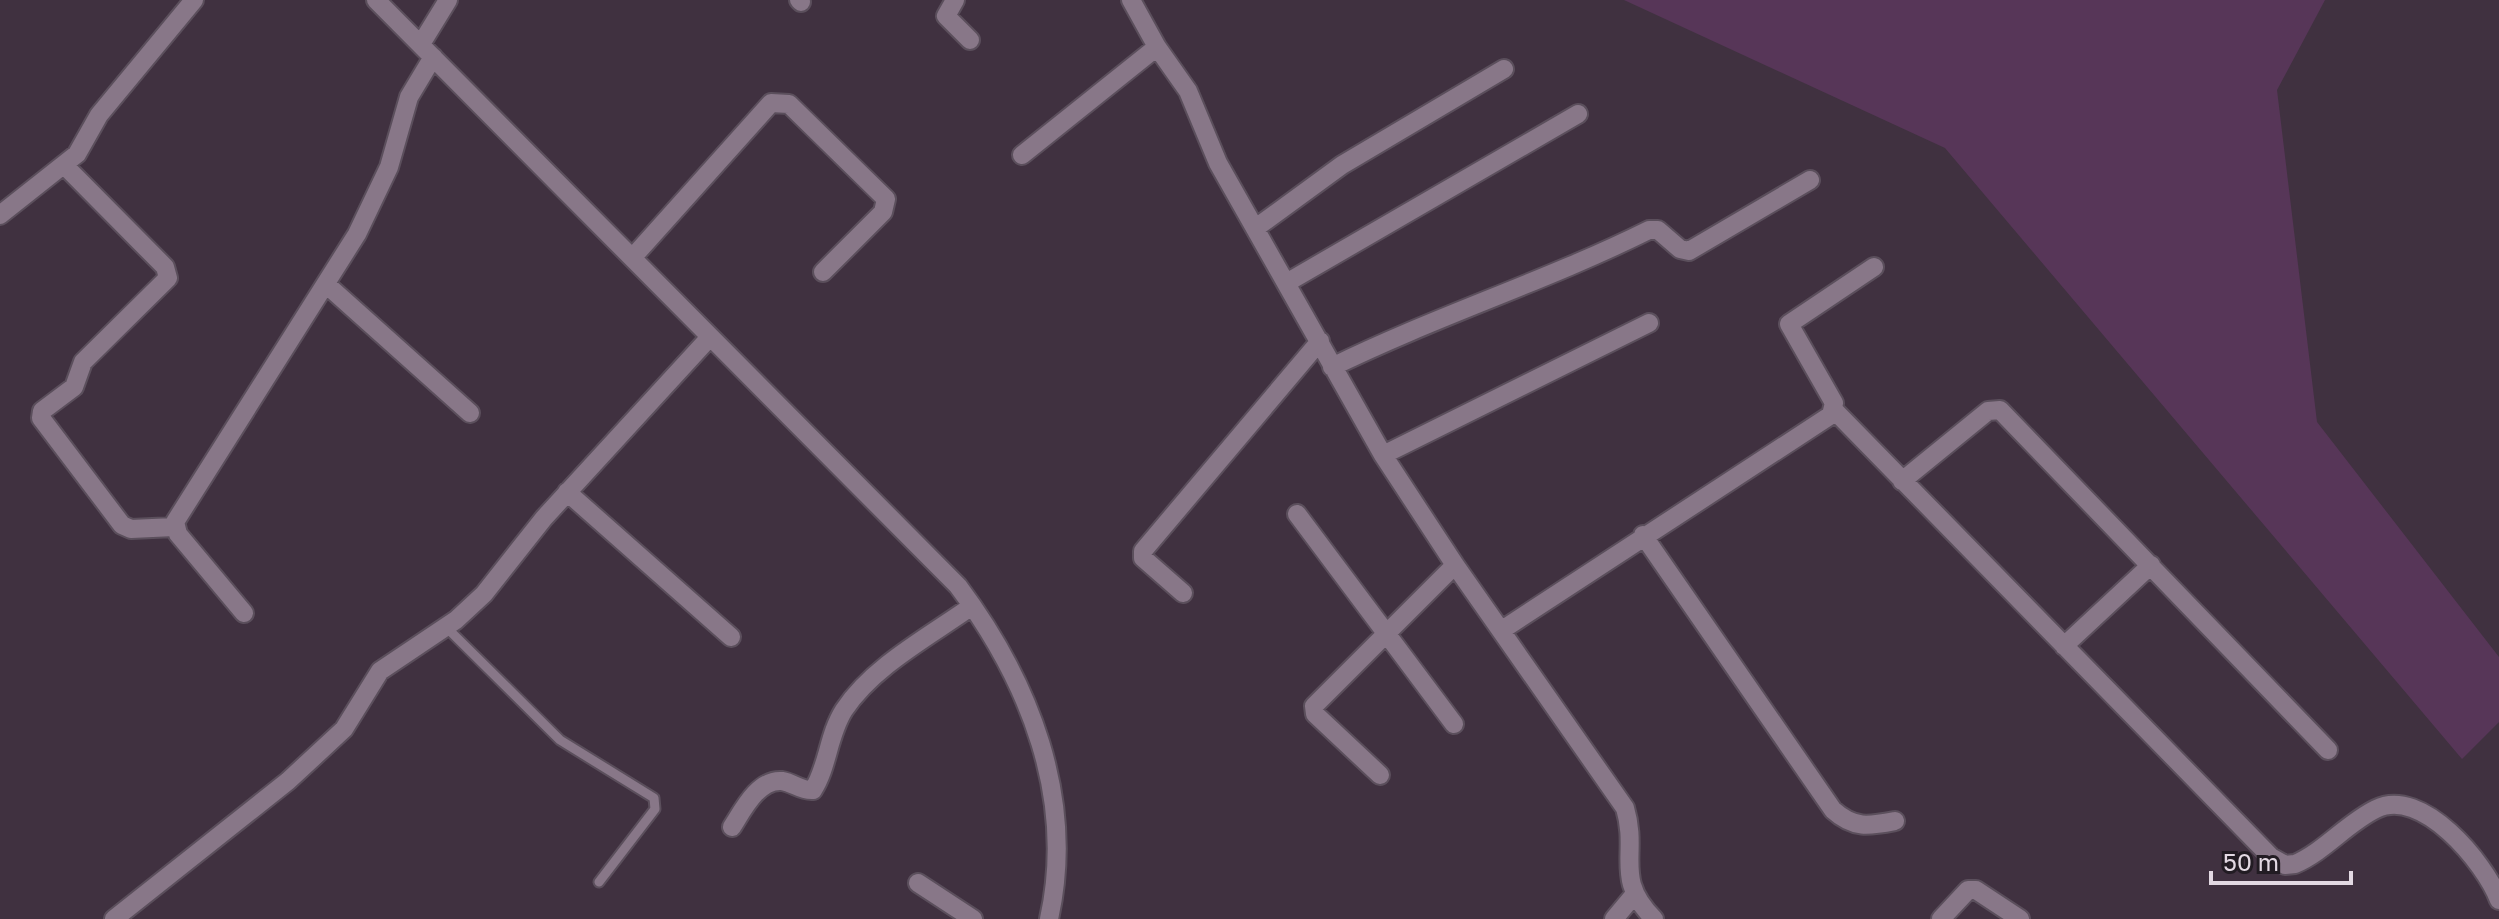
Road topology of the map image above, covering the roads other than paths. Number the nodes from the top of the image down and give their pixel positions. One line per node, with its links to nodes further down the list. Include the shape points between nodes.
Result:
1 (194, 0): 12 (street, via 106,105)
2 (376, 0): 8 (street)
3 (448, 0): 8 (street)
4 (955, 0): 6 (street, via 946,16)
5 (1131, 0): 7 (street)
6 (970, 40)
7 (1157, 47): 11 (street); 15 (street, via 1188,91 1218,163)
8 (427, 50): 16 (street); 20 (street, via 389,167)
9 (1504, 69): 15 (street, via 1342,165)
10 (1578, 114): 19 (street)
11 (1022, 155)
12 (65, 166): 14 (street); 31 (street, via 165,267 168,278 83,362 74,387 42,411 41,418 122,525)
13 (1810, 180): 24 (street, via 1689,251 1658,230 1649,230 1407,330)
14 (0, 215)
15 (1257, 227): 19 (street)
16 (633, 257): 18 (street, via 777,101 789,104 883,194 887,204); 22 (street)
17 (1874, 267): 25 (street, via 1789,324)
18 (823, 272)
19 (1288, 282): 23 (street)
20 (327, 285): 26 (street); 31 (street)
21 (1649, 323): 27 (street)
22 (710, 337): 29 (street); 36 (street)
23 (1320, 341): 24 (street); 35 (street, via 1143,551 1143,558)
24 (1332, 367): 27 (street)
25 (1835, 411): 28 (street); 32 (street)
26 (470, 413)
27 (1383, 455): 33 (street)
28 (1902, 481): 34 (street, via 1988,411 2000,410); 42 (street)
29 (567, 492): 38 (street, via 484,594); 41 (street)
30 (1297, 514): 40 (street)
31 (174, 527): 37 (street)
32 (1643, 535): 39 (street); 46 (street, via 1833,810 1859,826)
33 (1455, 565): 39 (street); 40 (street)
34 (2151, 565): 42 (street); 44 (street)
35 (1183, 593)
36 (972, 606): 47 (street, via 855,696 835,726 813,790 780,781 767,785); 54 (street, via 1020,685 1049,771 1057,828)
37 (244, 613)
38 (446, 627): 48 (lane, via 560,740 656,801); 52 (street, via 380,671 344,729 288,781)
39 (1502, 630): 50 (street, via 1625,808)
40 (1386, 632): 43 (street); 45 (street, via 1314,706 1315,714)
41 (731, 637)
42 (2064, 646): 51 (street, via 2271,857 2295,864 2377,808 2397,805 2438,823 2469,850 2486,870)
43 (1454, 724)
44 (2328, 750)
45 (1380, 775)
46 (1895, 821)
47 (732, 827)
48 (599, 882)
49 (918, 883): 53 (street)
50 (1634, 895): 55 (street); 56 (street)
51 (2499, 900)
52 (114, 919)
53 (973, 919)
54 (1049, 919)
55 (1614, 919)
56 (1654, 919)
57 (1941, 919): 58 (street, via 1968,890)
58 (2020, 919)

